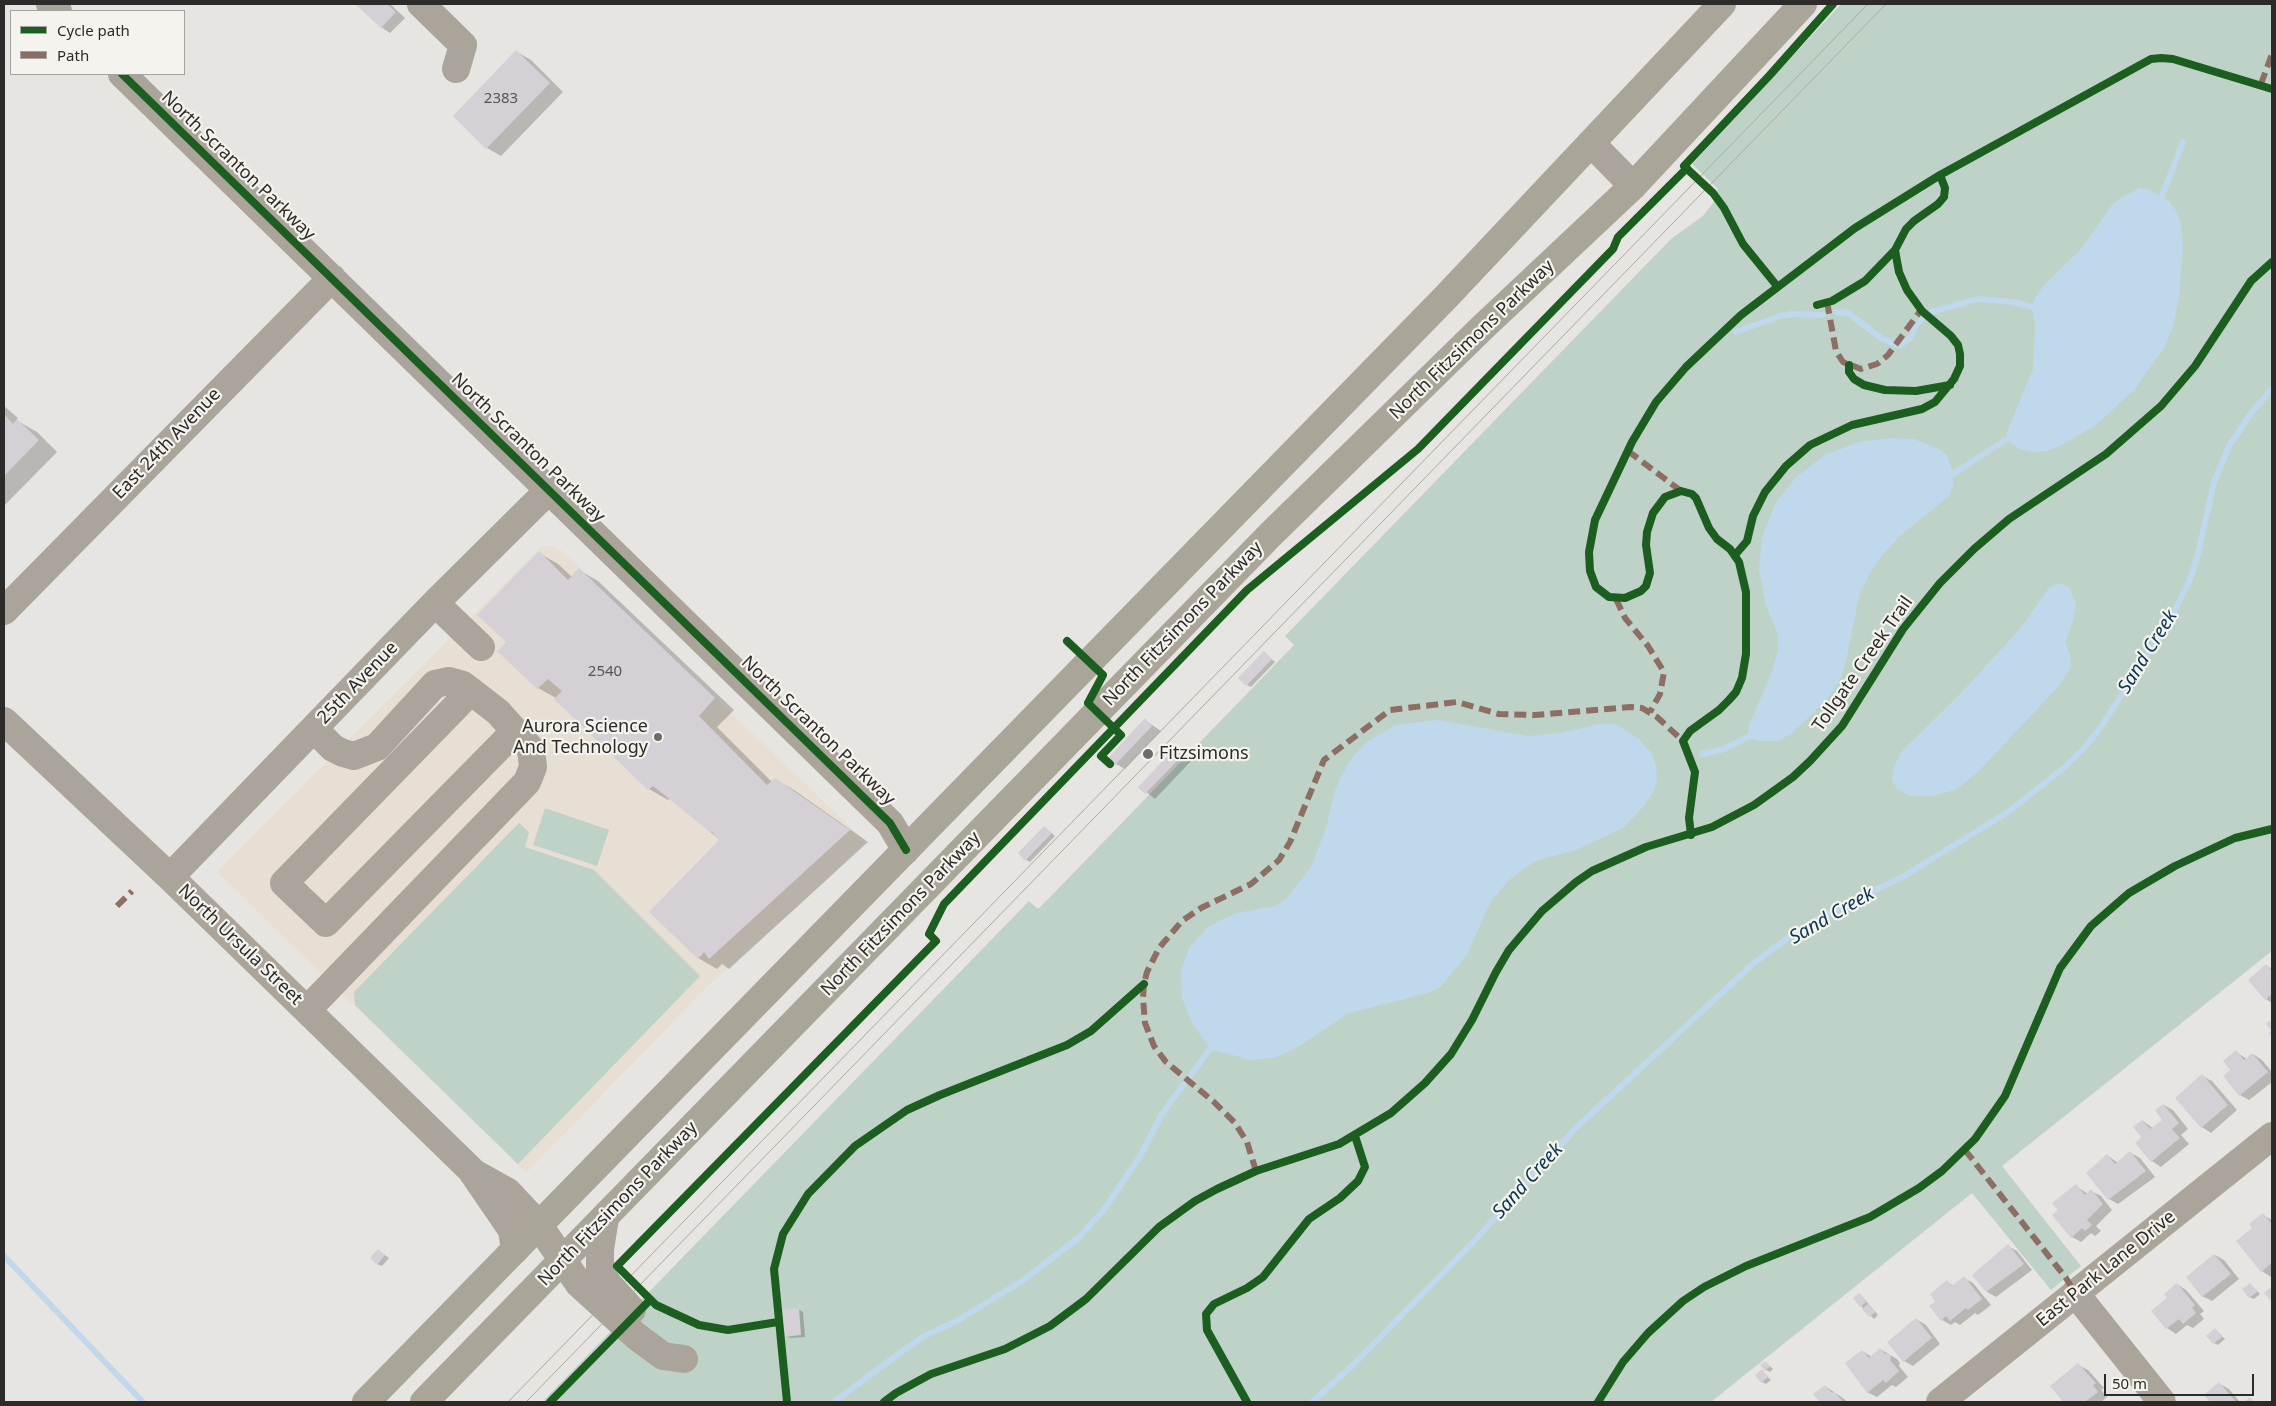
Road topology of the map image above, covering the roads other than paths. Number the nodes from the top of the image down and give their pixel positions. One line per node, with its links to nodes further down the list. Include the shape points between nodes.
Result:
1 (421, 4): 4 (street, via 463,45)
2 (1722, 4): 6 (main road)
3 (1803, 4): 7 (main road, North Fitzsimons Parkway)
4 (456, 68)
5 (123, 75): 8 (street, North Scranton Parkway)
6 (1591, 143): 7 (street); 17 (main road)
7 (1634, 186): 22 (main road, North Fitzsimons Parkway, via 1270,534)
8 (332, 278): 9 (street, North Scranton Parkway); 11 (street, East 24th Avenue)
9 (549, 490): 10 (street, 25th Avenue); 17 (street, North Scranton Parkway, via 890,823)
10 (435, 603): 12 (street); 15 (street, 25th Avenue)
11 (4, 611)
12 (481, 647)
13 (472, 691): 15 (street, via 463,684 449,681 435,684 377,746 354,756 333,748); 16 (street); 16 (street, via 284,884 326,923)
14 (4, 721): 18 (street, North Ursula Street)
15 (314, 729): 18 (street, 25th Avenue)
16 (515, 731): 19 (street, via 531,749 534,767 527,782)
17 (906, 850): 23 (main road)
18 (170, 877): 19 (street, North Ursula Street)
19 (307, 1010): 21 (street, North Ursula Street)
20 (2272, 1136): 26 (street, East Park Lane Drive)
21 (473, 1172): 23 (street, North Ursula Street, via 508,1192); 24 (street, North Ursula Street, via 512,1230)
22 (605, 1218): 25 (main road, North Fitzsimons Parkway); 25 (street, North Ursula Street, via 600,1254 603,1277 636,1314 684,1359 668,1357 647,1346 579,1284)
23 (538, 1224): 24 (main road); 25 (street, North Ursula Street)
24 (515, 1250): 27 (main road)
25 (563, 1261): 28 (main road, North Fitzsimons Parkway)
26 (2075, 1293): 29 (street, East Park Lane Drive); 30 (street)
27 (366, 1402)
28 (424, 1402)
29 (1940, 1402)
30 (2162, 1402)

